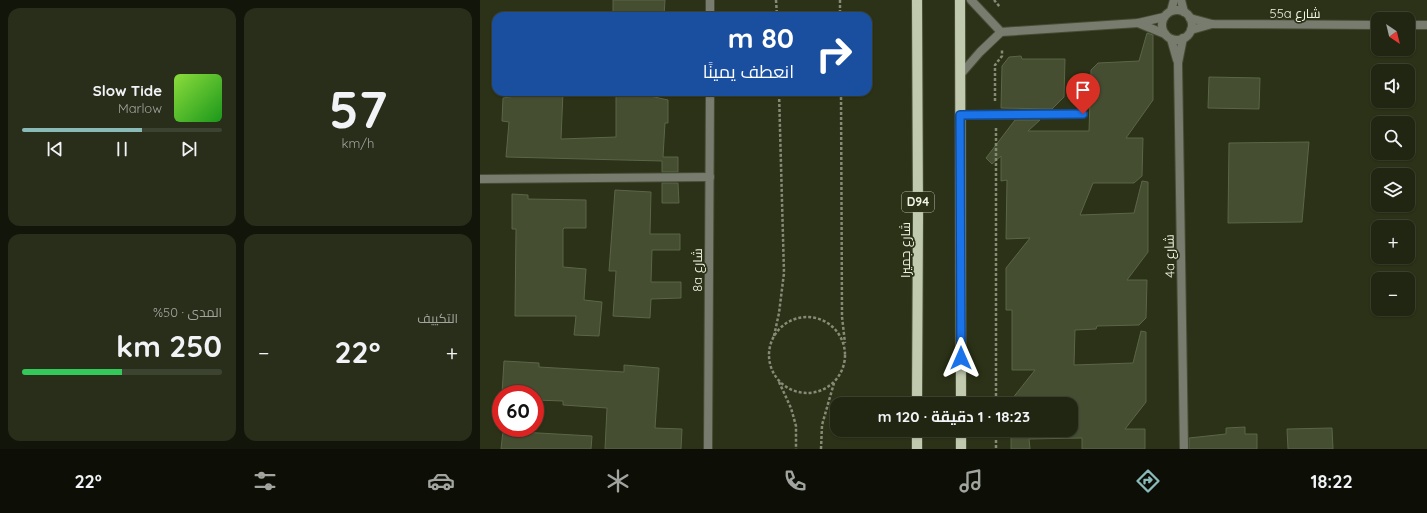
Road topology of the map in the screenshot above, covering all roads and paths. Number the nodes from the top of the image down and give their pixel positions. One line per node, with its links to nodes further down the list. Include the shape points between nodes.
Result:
1 (710, 0): 10 (street)
2 (776, 0): 11 (path)
3 (840, 0): 12 (path)
4 (917, 0): 39 (main road, شارع جميرا / D94)
5 (960, 0): 26 (main road)
6 (972, 0): 22 (street)
7 (994, 0): 22 (path, via 1000,8)
8 (1174, 0): 14 (street, 4a شارع)
9 (1181, 0): 13 (street)
10 (710, 12)
11 (776, 12)
12 (840, 12)
13 (1184, 12): 14 (street, via 1175,10); 15 (street)
14 (1168, 14): 16 (street); 23 (street, 4a شارع, via 1162,22 1162,28)
15 (1190, 18): 17 (street, 55a شارع); 21 (street)
16 (1138, 23): 22 (street); 23 (street)
17 (1212, 24): 18 (street, 55a شارع); 21 (street, 55a شارع)
18 (1371, 25)
19 (1415, 25): 20 (street)
20 (1427, 25)
21 (1190, 30): 24 (street, 4a شارع)
22 (1001, 32): 26 (street); 32 (path, via 1002,56 995,65)
23 (1168, 36): 24 (street); 25 (street, 4a شارع)
24 (1183, 38): 25 (street, 4a شارع)
25 (1178, 63): 51 (street, 4a شارع)
26 (960, 74): 31 (main road)
27 (710, 96): 33 (street, 8a شارع)
28 (779, 96): 35 (path, via 784,273)
29 (841, 96): 36 (path, via 842,317)
30 (1083, 114): 32 (street)
31 (960, 115): 32 (street); 40 (main road)
32 (996, 115): 41 (path)
33 (710, 177): 34 (street); 45 (street, 8a شارع)
34 (480, 178)
35 (774, 336): 36 (path, via 784,324 797,317 812,316 826,321 838,330); 37 (path, via 768,351 770,367)
36 (845, 344): 38 (path, via 843,372)
37 (779, 381): 38 (path, via 791,390 806,394 821,391); 46 (path, via 796,426)
38 (834, 383): 47 (path, via 822,425)
39 (917, 397)
40 (961, 397)
41 (996, 397)
42 (917, 437): 48 (main road)
43 (961, 437): 49 (main road)
44 (996, 437): 50 (path)
45 (708, 449)
46 (796, 449)
47 (821, 449)
48 (917, 449)
49 (961, 449)
50 (996, 449)
51 (1184, 449)

